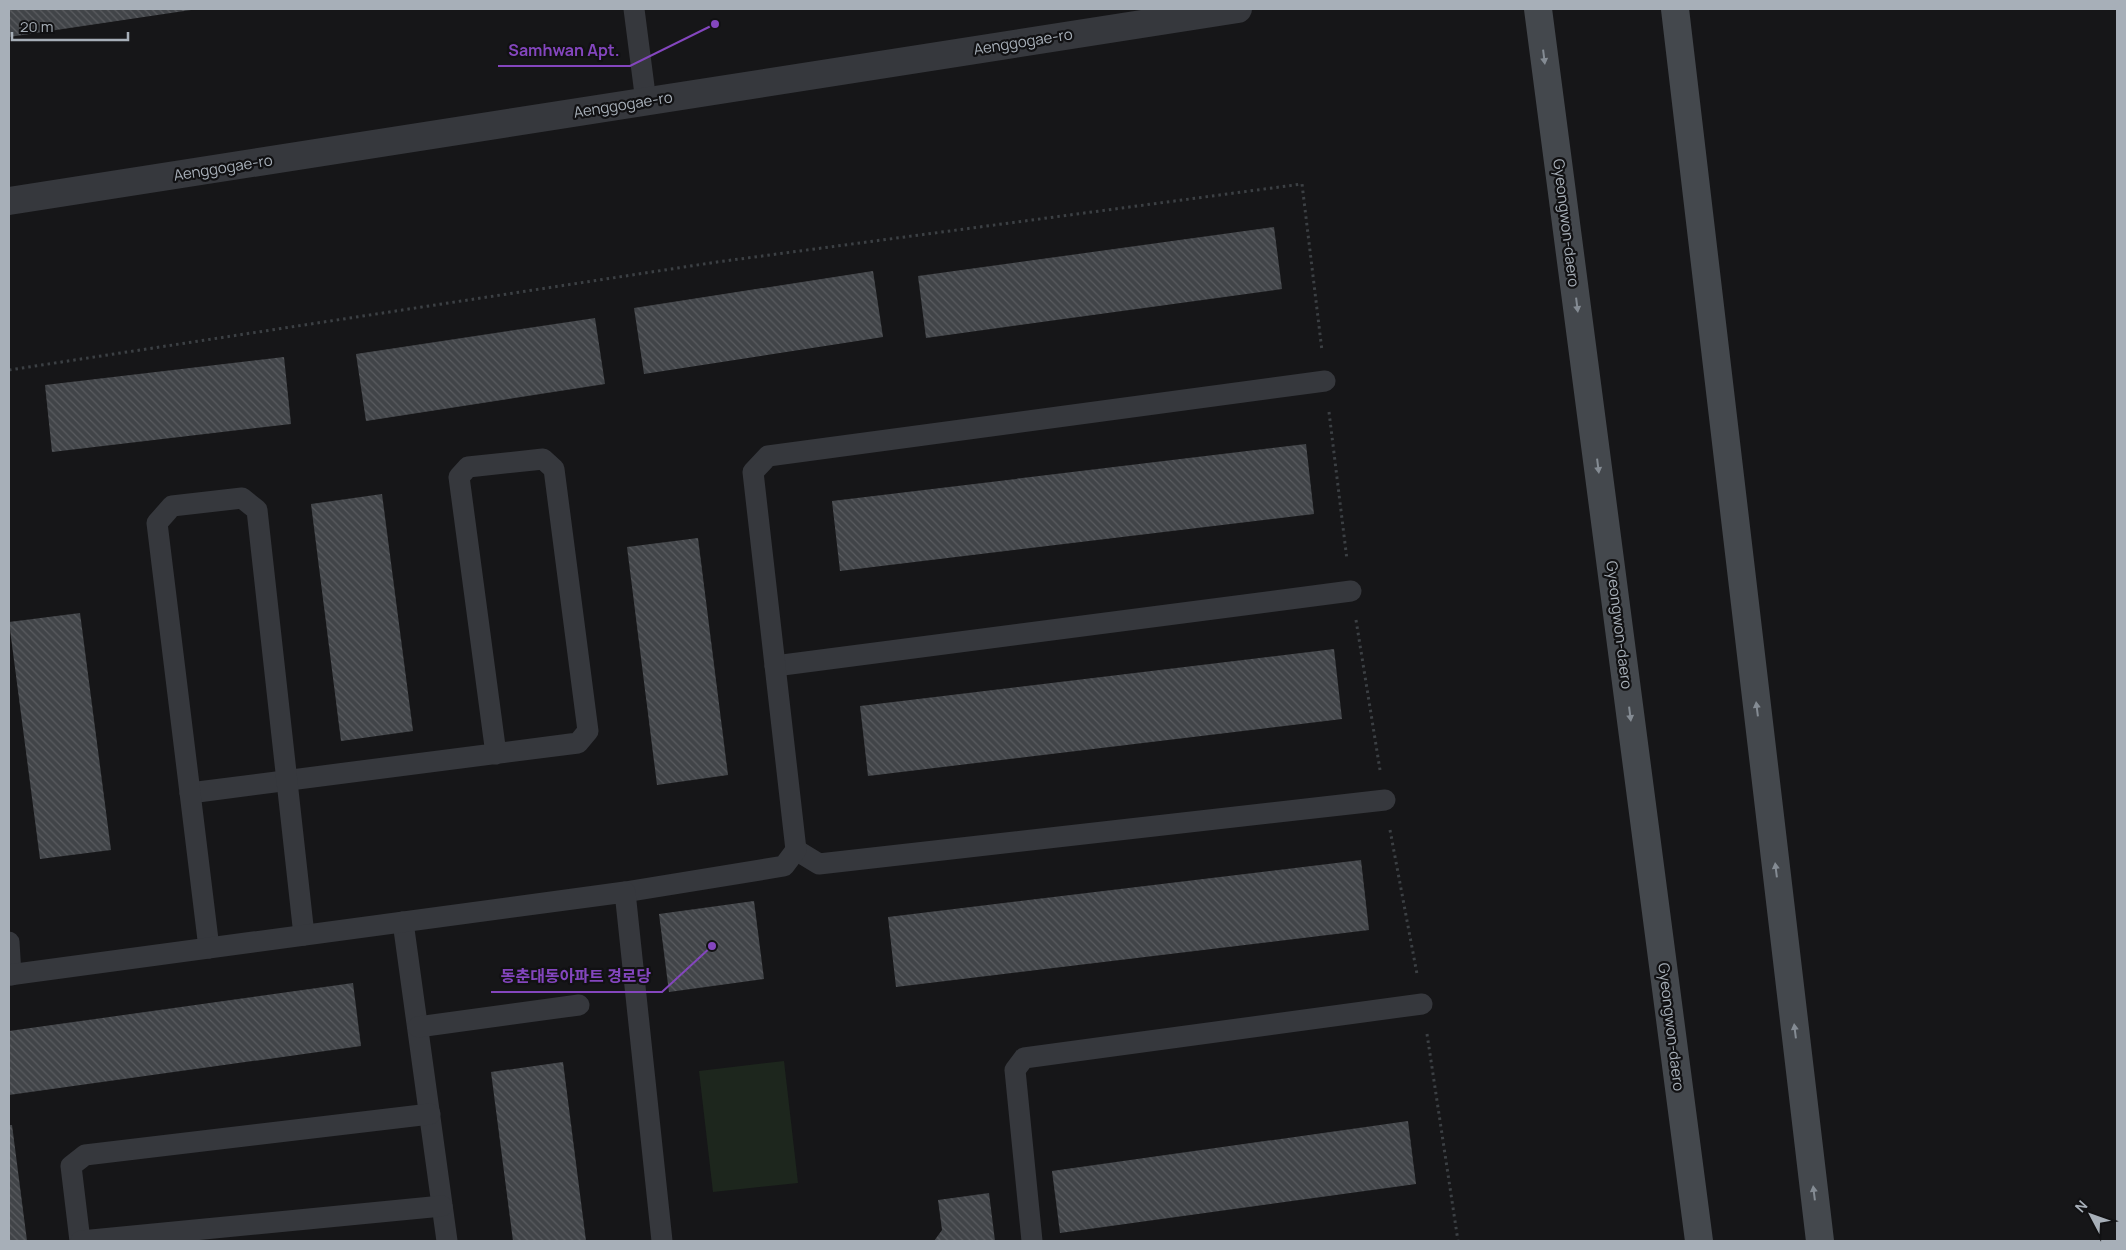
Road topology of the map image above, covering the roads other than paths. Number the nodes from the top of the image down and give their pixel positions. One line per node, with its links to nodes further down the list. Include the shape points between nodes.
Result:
1 (634, 9): 5 (lane)
2 (1238, 9): 5 (street, Aenggogae-ro)
3 (1538, 9): 30 (main road, Gyeongwon-daero, one-way to 30)
4 (1675, 9): 31 (main road, one-way to 4)
5 (646, 102): 6 (street, Aenggogae-ro)
6 (9, 201)
7 (1325, 381): 9 (lane, via 768,456 753,472)
8 (1351, 591): 9 (lane)
9 (775, 666): 14 (lane)
10 (496, 754): 10 (lane, via 578,743 588,731 554,470 543,459 468,467 459,477); 11 (lane)
11 (287, 782): 12 (lane); 12 (lane, via 257,510 242,498 233,499 172,506 157,523); 17 (lane)
12 (190, 793): 19 (lane)
13 (1384, 800): 14 (lane, via 819,864)
14 (796, 850): 15 (lane, via 784,866)
15 (625, 892): 16 (lane); 28 (lane)
16 (403, 922): 17 (lane); 23 (lane)
17 (304, 935): 19 (lane)
18 (9, 942): 20 (lane)
19 (209, 948): 20 (lane)
20 (10, 975)
21 (1422, 1004): 29 (lane, via 1024,1058 1015,1070)
22 (580, 1005): 23 (lane)
23 (418, 1027): 24 (lane)
24 (430, 1114): 25 (lane); 26 (lane, via 85,1155 71,1166)
25 (442, 1206): 26 (lane); 27 (lane)
26 (80, 1241)
27 (447, 1241)
28 (662, 1241)
29 (1032, 1241)
30 (1699, 1241)
31 (1820, 1241)

